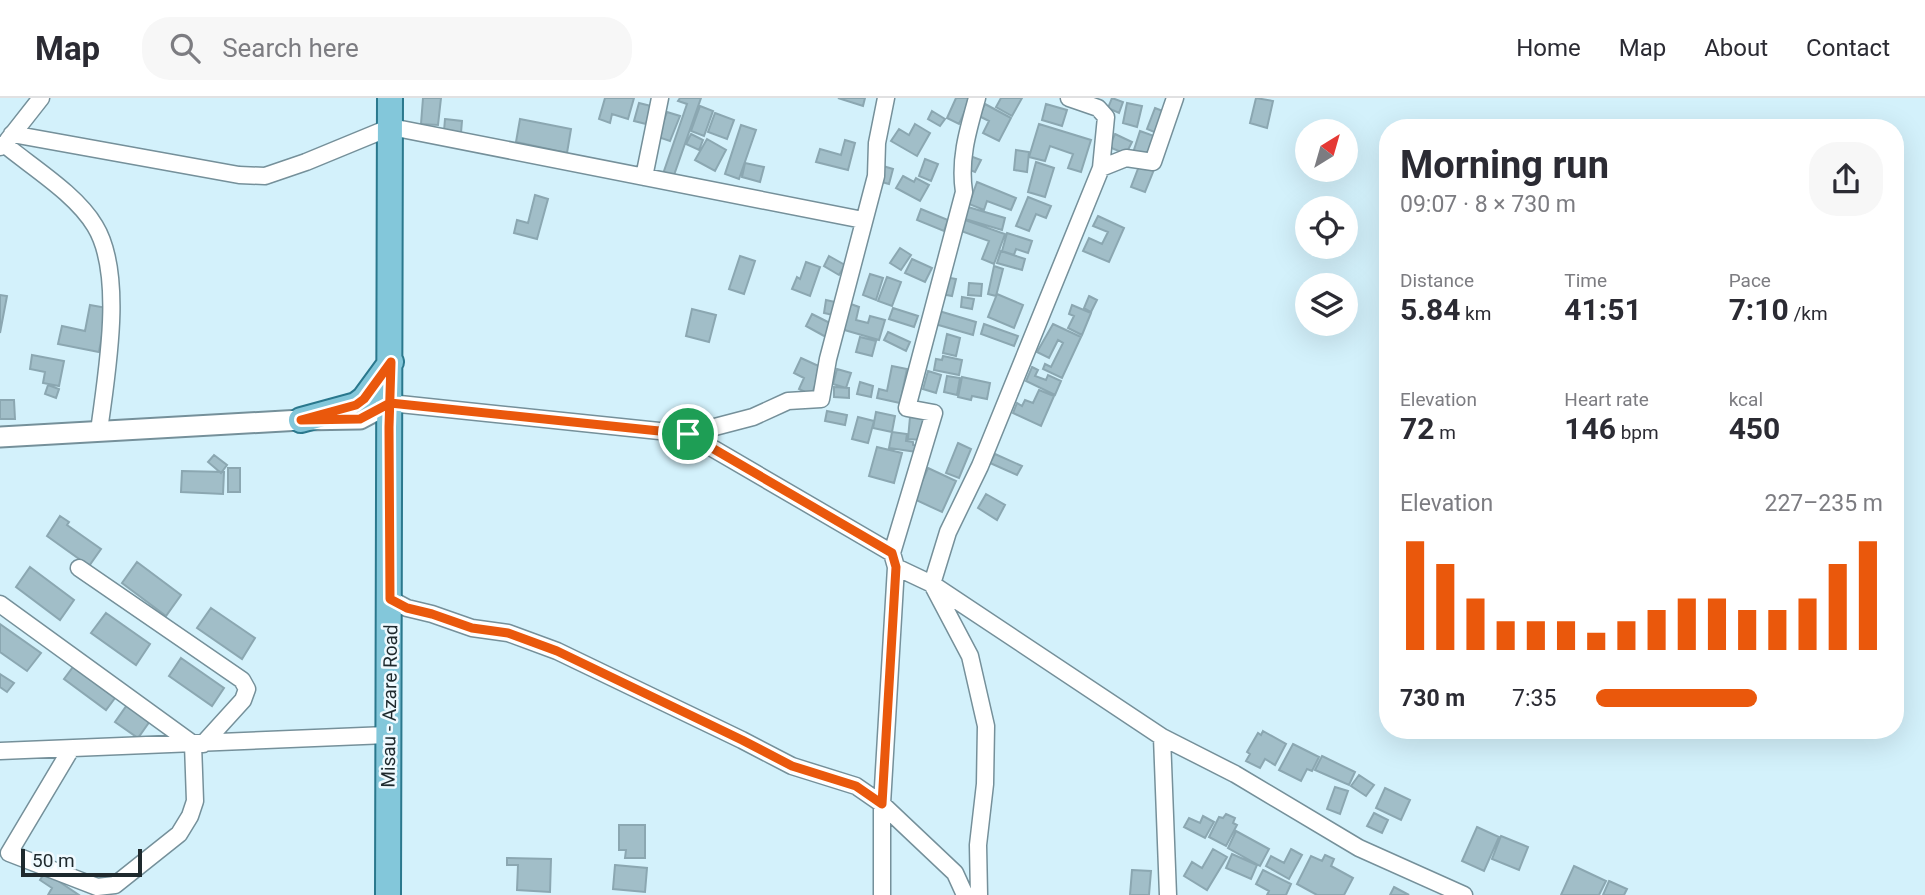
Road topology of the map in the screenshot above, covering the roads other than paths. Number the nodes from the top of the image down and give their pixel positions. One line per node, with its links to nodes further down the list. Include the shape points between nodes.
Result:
1 (41, 98): 9 (street)
2 (390, 98): 8 (main road, Misau - Azare Road)
3 (660, 98): 11 (street)
4 (886, 98): 12 (street, via 876,176)
5 (977, 98): 19 (street, via 962,152 964,192 907,408 934,412)
6 (1069, 98): 10 (street, via 1098,108 1106,117)
7 (1175, 98): 10 (street, via 1153,162 1126,158)
8 (391, 127): 9 (street, via 265,176); 11 (street); 13 (main road, Misau - Azare Road)
9 (5, 142): 16 (street, via 76,202 96,226 108,257 112,334)
10 (1101, 168): 21 (street, via 975,477 948,532)
11 (644, 177): 12 (street)
12 (863, 220): 18 (street, via 821,399 789,401 752,417)
13 (391, 362): 14 (main road, Misau - Azare Road); 15 (main road, via 356,405)
14 (390, 403): 15 (street, via 360,419); 18 (street); 22 (main road, Misau - Azare Road)
15 (301, 420): 16 (street)
16 (99, 431): 17 (street)
17 (0, 434)
18 (688, 434): 19 (street)
19 (894, 560): 21 (street); 29 (street)
20 (79, 568): 26 (street, via 242,680 247,689 243,701)
21 (932, 584): 25 (street); 35 (street, via 970,656 986,726)
22 (390, 599): 24 (main road, Misau - Azare Road); 29 (street, via 407,608 472,628 508,633 557,651 792,766 856,786)
23 (0, 604): 26 (street)
24 (387, 735): 26 (street); 32 (main road, Misau - Azare Road)
25 (1162, 737): 31 (street, via 1235,774 1359,848); 36 (street)
26 (198, 744): 27 (street); 30 (street, via 190,816 179,834 115,885 97,887)
27 (71, 749): 28 (street); 30 (street)
28 (0, 751)
29 (882, 804): 33 (street); 34 (street, via 955,873)
30 (5, 860)
31 (1453, 893)
32 (388, 895)
33 (881, 895)
34 (965, 895)
35 (979, 895)
36 (1168, 895)

